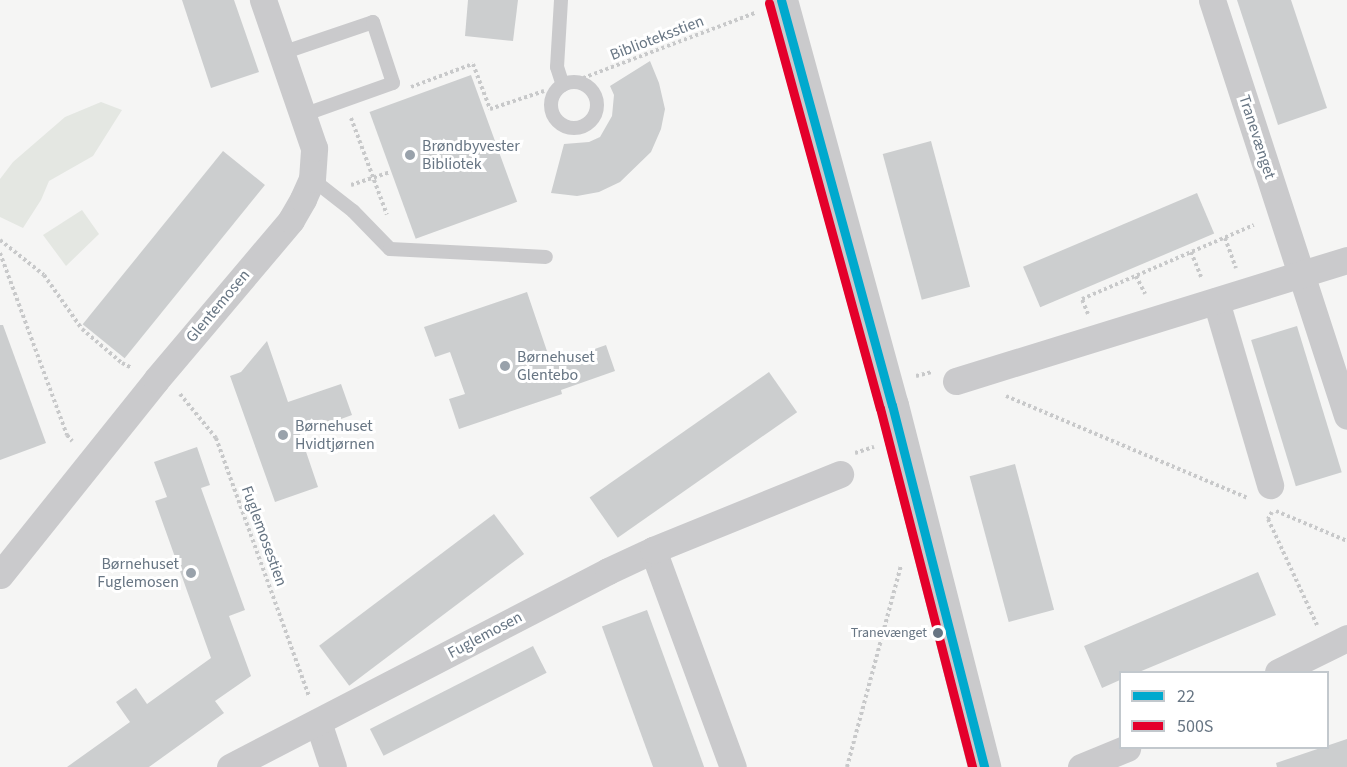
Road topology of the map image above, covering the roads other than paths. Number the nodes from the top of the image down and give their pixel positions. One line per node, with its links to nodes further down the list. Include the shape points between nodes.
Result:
1 (263, 0): 5 (street, Glentemosen)
2 (561, 0): 6 (lane, via 557,66)
3 (1212, 0): 11 (street, Tranevænget)
4 (782, 2): 26 (street, via 900,436)
5 (282, 53): 7 (street, Glentemosen); 7 (lane, via 374,22 393,83)
6 (568, 83)
7 (303, 116): 8 (street, Glentemosen, via 314,148)
8 (312, 179): 9 (lane, via 390,249); 18 (street, Glentemosen, via 291,220)
9 (546, 257)
10 (1347, 260): 11 (street)
11 (1301, 274): 12 (street); 14 (street, Tranevænget)
12 (1216, 301): 13 (street); 16 (street)
13 (956, 381)
14 (1347, 416)
15 (840, 474): 17 (street, Fuglemosen)
16 (1264, 500)
17 (653, 550): 21 (street, Fuglemosen); 25 (street)
18 (0, 575)
19 (1338, 642): 20 (street)
20 (1280, 671)
21 (318, 722): 23 (street, Fuglemosen); 24 (street)
22 (1122, 749): 27 (street)
23 (230, 767)
24 (333, 767)
25 (733, 767)
26 (984, 767)
27 (1081, 767)

